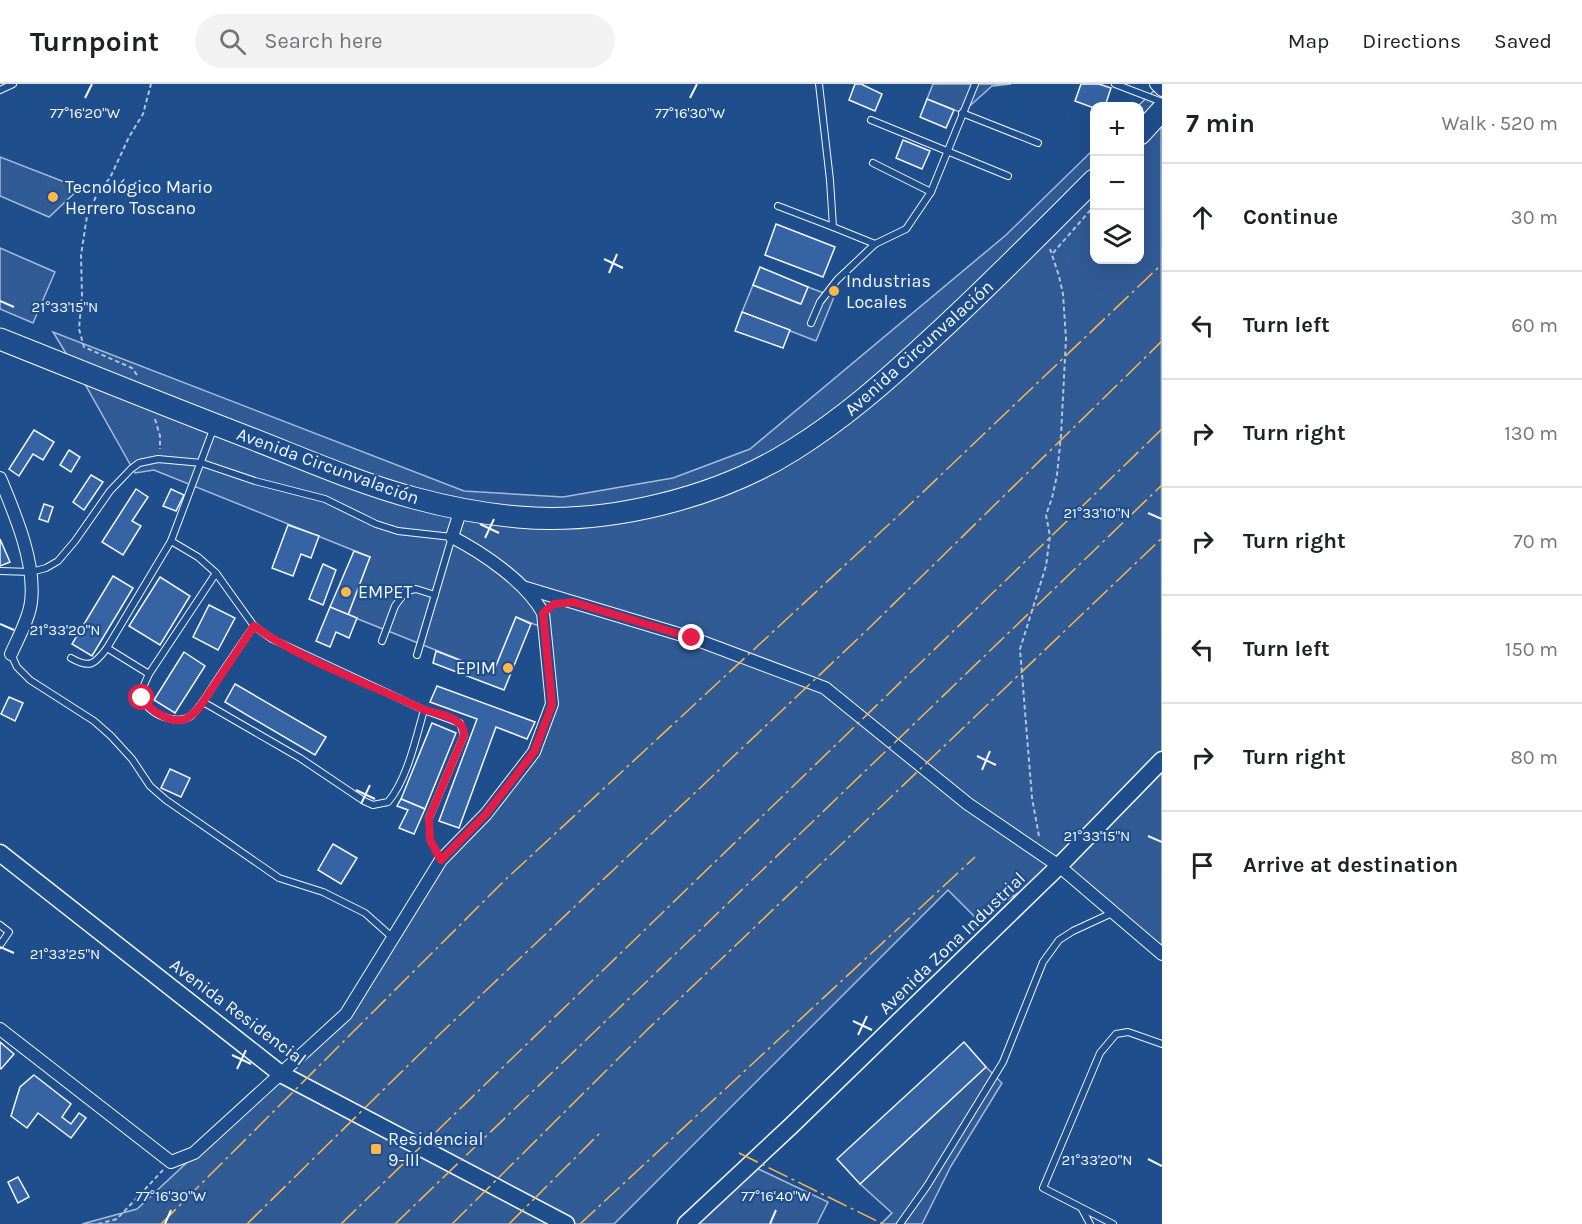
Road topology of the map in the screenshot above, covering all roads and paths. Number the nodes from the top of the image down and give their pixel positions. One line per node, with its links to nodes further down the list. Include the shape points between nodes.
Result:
1 (13, 84): 7 (lane)
2 (151, 84): 19 (path, via 143,114)
3 (819, 84): 24 (lane)
4 (975, 84): 11 (lane)
5 (1115, 84): 9 (lane)
6 (1156, 84): 8 (street)
7 (0, 90)
8 (1162, 90)
9 (1162, 102)
10 (1162, 110): 13 (highway)
11 (962, 113): 14 (lane); 15 (lane)
12 (871, 120): 15 (lane)
13 (1144, 130)
14 (1038, 143)
15 (946, 151): 17 (lane); 21 (lane)
16 (873, 163): 21 (lane)
17 (1008, 176)
18 (1090, 185): 25 (highway, Avenida Circunvalación)
19 (103, 187): 20 (path); 30 (path, via 87,216 81,255 81,342 84,347 132,368)
20 (80, 188)
21 (931, 192): 26 (lane, via 906,229)
22 (778, 206): 24 (lane)
23 (1091, 210): 27 (path)
24 (833, 227): 26 (lane)
25 (1039, 235): 27 (path); 35 (highway, Avenida Circunvalación, via 876,391 793,451 762,468 687,497 617,512 520,517)
26 (875, 243): 28 (lane, via 837,280 820,302)
27 (1053, 253): 56 (path, via 1063,294 1066,339 1059,458 1046,515 1050,536 1046,567 1020,649 1032,798)
28 (811, 323)
29 (0, 339): 30 (highway, Avenida Circunvalación)
30 (147, 398): 31 (highway, Avenida Circunvalación); 32 (path, via 158,426)
31 (215, 425): 33 (lane); 35 (highway, Avenida Circunvalación, via 373,485)
32 (158, 459): 33 (lane); 39 (lane, via 131,469 110,491 66,553 46,568)
33 (202, 463): 36 (lane, via 325,499 398,531); 37 (lane)
34 (0, 478): 39 (street)
35 (461, 508): 36 (street)
36 (452, 537): 41 (street, via 471,546); 42 (lane)
37 (171, 541): 40 (lane); 47 (lane)
38 (0, 571): 39 (lane)
39 (31, 572): 48 (street, via 31,604)
40 (216, 573): 45 (lane); 51 (lane)
41 (522, 587): 43 (street); 44 (street)
42 (435, 596): 46 (lane, via 416,589 406,591 395,606); 49 (lane)
43 (573, 602): 44 (street, via 554,604); 59 (street, via 692,638 825,688 968,804)
44 (543, 613): 58 (street, via 552,705 534,752 486,814)
45 (254, 626): 52 (lane); 53 (lane, via 297,652)
46 (382, 641)
47 (106, 648): 50 (lane, via 93,664); 51 (lane)
48 (11, 654): 62 (lane, via 30,680 111,736 150,786 166,800 279,878 323,892 365,913)
49 (417, 655)
50 (71, 658)
51 (149, 674): 52 (lane, via 142,698 156,712 187,719)
52 (203, 702): 53 (lane, via 373,805 388,802 394,795)
53 (424, 710): 55 (lane, via 460,723 464,735)
54 (1162, 760): 59 (main road, Avenida Zona Industrial)
55 (429, 818): 58 (path, via 430,840)
56 (1039, 837)
57 (0, 853): 67 (main road, Avenida Residencial)
58 (441, 860): 62 (street)
59 (1059, 867): 60 (street); 70 (main road, Avenida Zona Industrial)
60 (1112, 913): 64 (street); 74 (lane, via 1059,940 1043,962 1004,1062)
61 (0, 925): 63 (lane, via 9,932)
62 (393, 939): 67 (street, via 346,1014)
63 (0, 945)
64 (1162, 954)
65 (0, 1029): 68 (street)
66 (1162, 1044): 69 (lane, via 1128,1032 1116,1034 1100,1053 1043,1188)
67 (281, 1074): 68 (street, via 194,1153); 71 (main road, Avenida Residencial)
68 (171, 1162): 72 (path, via 117,1219)
69 (1082, 1208): 75 (lane); 76 (lane)
70 (701, 1216): 73 (main road, Avenida Zona Industrial)
71 (565, 1223)
72 (98, 1224)
73 (686, 1224)
74 (900, 1224)
75 (1090, 1224)
76 (1113, 1224)

